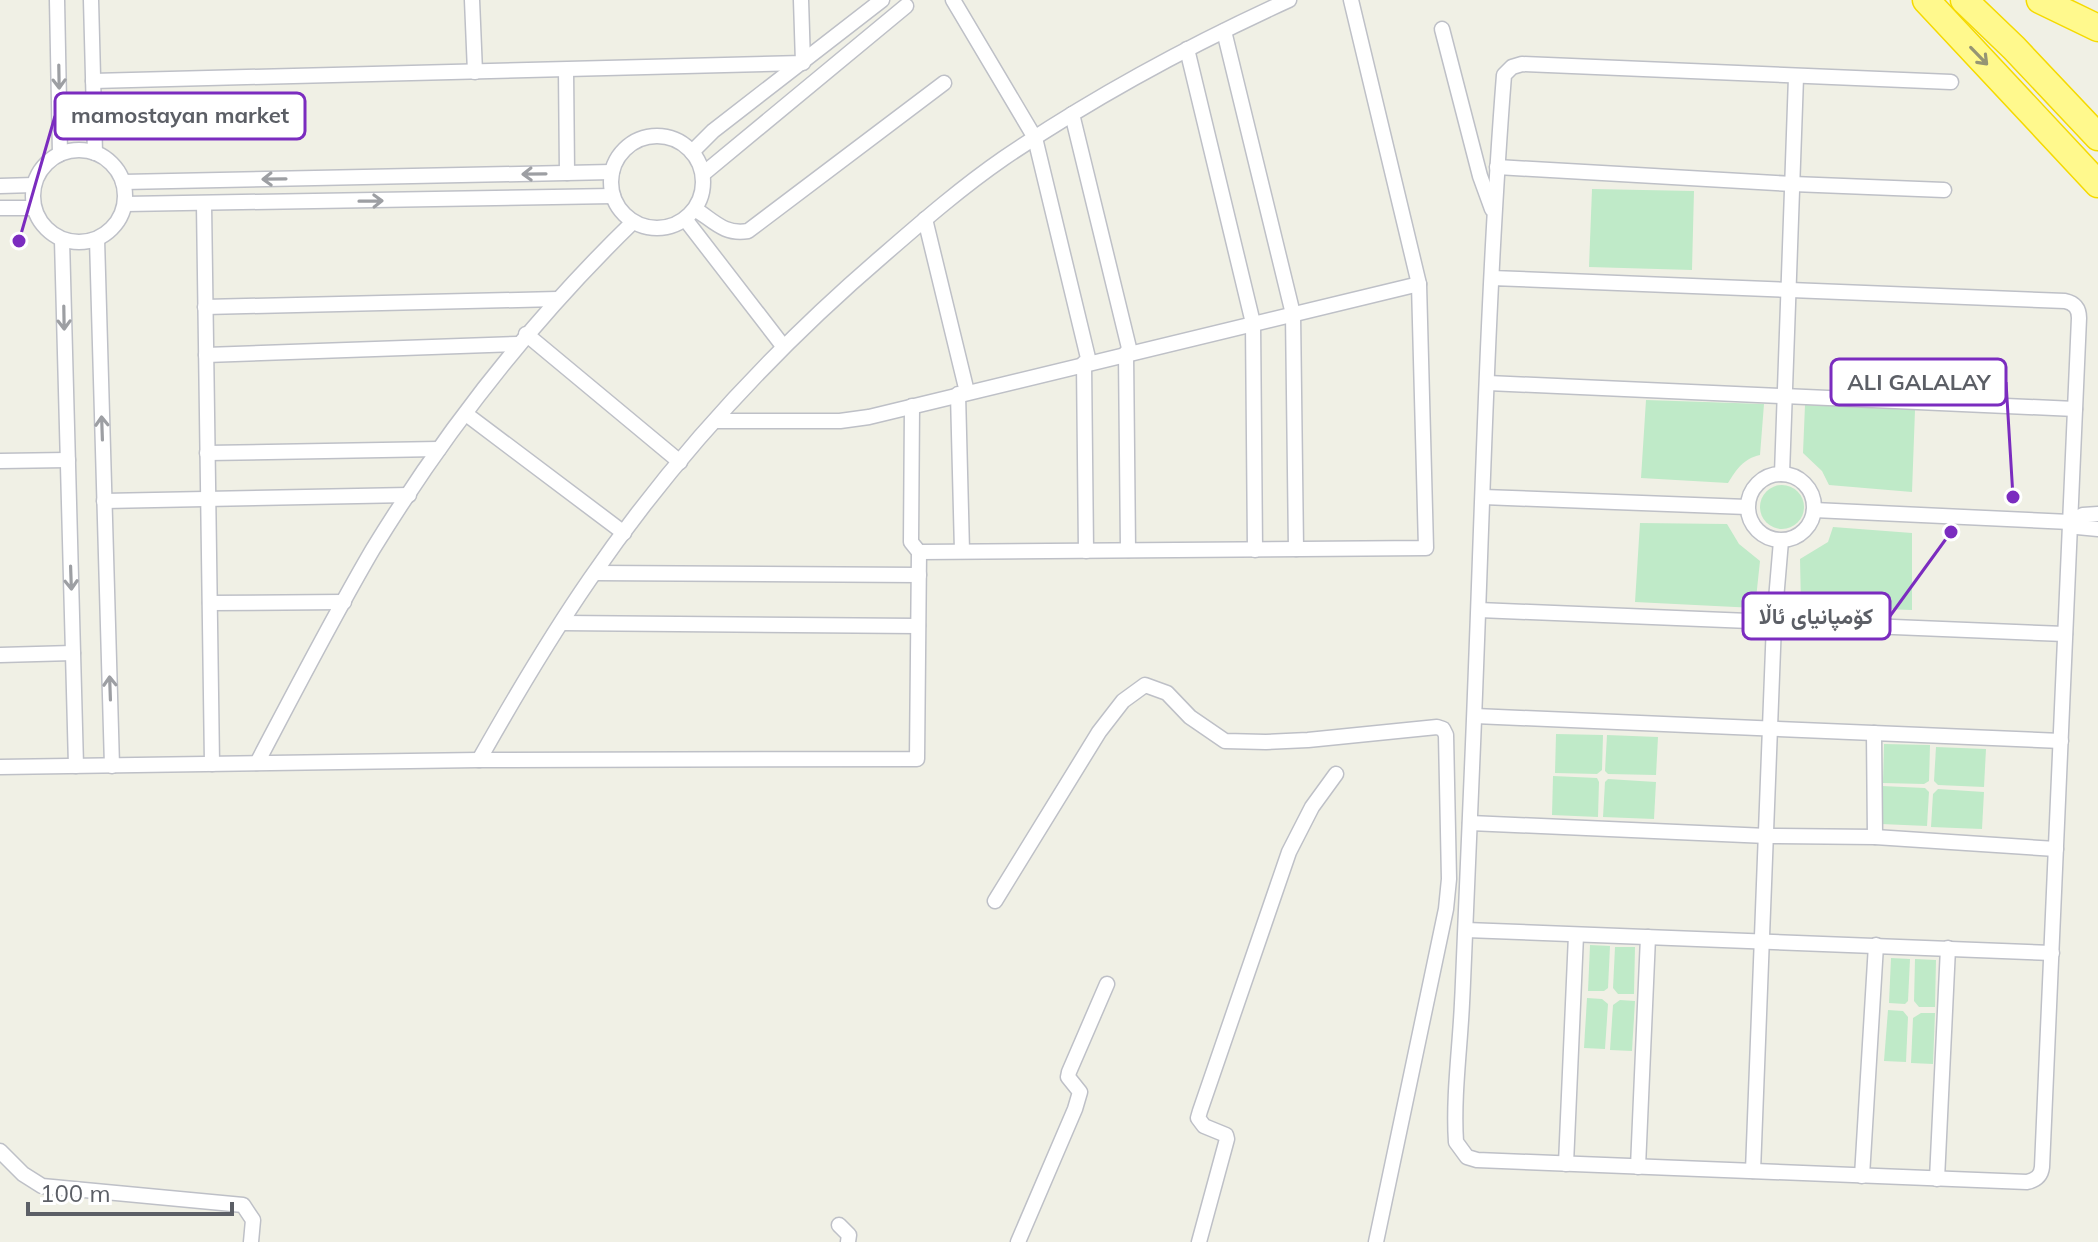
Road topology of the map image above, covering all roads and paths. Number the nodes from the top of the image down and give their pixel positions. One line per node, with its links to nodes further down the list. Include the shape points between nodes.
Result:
1 (57, 0): 29 (street, one-way to 29)
2 (91, 0): 21 (street)
3 (472, 0): 19 (street)
4 (801, 0): 17 (street)
5 (882, 0): 17 (street)
6 (953, 0): 26 (street)
7 (1289, 0): 15 (street)
8 (1351, 0): 52 (street)
9 (1926, 0): 36 (highway, one-way to 36)
10 (1964, 0): 25 (highway)
11 (2040, 0): 13 (highway)
12 (906, 6): 33 (street)
13 (2098, 28)
14 (1442, 29): 48 (street)
15 (1224, 31): 16 (street); 56 (street)
16 (1187, 49): 24 (street); 57 (street)
17 (803, 63): 18 (street); 27 (street)
18 (566, 70): 19 (street); 32 (street)
19 (475, 72): 21 (street)
20 (1796, 77): 22 (street); 30 (street, via 1517,64 1504,75); 35 (street)
21 (93, 81): 28 (street)
22 (1951, 82)
23 (944, 83): 45 (street, via 748,231 729,232)
24 (1072, 114): 26 (street); 60 (street)
25 (2098, 137)
26 (1035, 138): 46 (street); 62 (street)
27 (692, 152): 31 (street, via 671,138 642,139 624,150); 33 (street)
28 (95, 153): 29 (street); 34 (street, via 115,167)
29 (60, 154): 37 (street, via 43,168)
30 (1497, 167): 35 (street); 48 (street)
31 (612, 172): 32 (street); 40 (street)
32 (567, 173): 34 (street, one-way to 34)
33 (703, 174): 45 (street, via 703,189)
34 (123, 182): 41 (street)
35 (1793, 184): 39 (street); 53 (street)
36 (2098, 184)
37 (34, 185): 38 (street); 44 (street)
38 (0, 186)
39 (1944, 190)
40 (613, 196): 42 (street, one-way to 40); 47 (street)
41 (125, 204): 42 (street); 49 (street, via 117,223)
42 (204, 204): 55 (street)
43 (0, 208): 44 (street)
44 (34, 208): 50 (street, via 43,226)
45 (690, 214): 47 (street, via 658,229); 59 (street)
46 (925, 219): 59 (street); 64 (street)
47 (633, 222): 54 (street)
48 (1494, 228): 51 (street)
49 (97, 239): 50 (street); 79 (street, one-way to 49)
50 (62, 240): 72 (street, one-way to 72)
51 (1492, 278): 53 (street); 63 (street)
52 (1419, 284): 56 (street); 87 (street, via 1426,548)
53 (1789, 290): 65 (street); 67 (street, via 2069,301 2079,314)
54 (558, 299): 55 (street); 58 (street)
55 (205, 307): 61 (street)
56 (1293, 314): 57 (street); 87 (street)
57 (1253, 323): 60 (street); 89 (street)
58 (522, 339): 61 (street); 68 (street); 74 (street)
59 (783, 346): 69 (street)
60 (1128, 353): 62 (street); 88 (street)
61 (206, 355): 71 (street)
62 (1087, 363): 64 (street); 91 (street)
63 (1488, 383): 65 (street); 77 (street)
64 (963, 393): 66 (street); 90 (street)
65 (1784, 395): 67 (street); 75 (street)
66 (912, 406): 69 (street, via 840,421); 92 (street, via 911,542)
67 (2075, 409): 83 (street)
68 (466, 414): 70 (street); 85 (street)
69 (715, 421): 74 (street)
70 (439, 449): 71 (street); 76 (street)
71 (207, 453): 78 (street)
72 (68, 460): 73 (street); 102 (street, one-way to 102)
73 (0, 461)
74 (680, 462): 85 (street)
75 (1782, 474): 80 (street, via 1761,480); 81 (street, via 1805,485)
76 (409, 495): 78 (street); 95 (street)
77 (1483, 497): 80 (street); 97 (street)
78 (208, 499): 79 (street); 96 (street)
79 (104, 501): 112 (street, one-way to 79)
80 (1747, 507): 86 (street, via 1753,527 1770,540)
81 (1814, 510): 83 (street); 86 (street, via 1800,535)
82 (2098, 514): 83 (street)
83 (2070, 522): 84 (street); 101 (street)
84 (2098, 529)
85 (624, 533): 93 (street)
86 (1781, 541): 99 (street)
87 (1296, 549): 89 (street)
88 (1128, 550): 89 (street); 91 (street)
89 (1255, 550)
90 (962, 551): 91 (street); 92 (street)
91 (1086, 551)
92 (919, 552): 94 (street)
93 (595, 573): 94 (street); 98 (street)
94 (919, 575): 100 (street)
95 (344, 602): 96 (street); 109 (street)
96 (210, 603): 110 (street)
97 (1479, 610): 99 (street); 104 (street)
98 (562, 623): 100 (street); 108 (street)
99 (1774, 623): 101 (street); 105 (street)
100 (918, 626): 108 (street, via 917,759)
101 (2065, 634): 107 (street)
102 (73, 653): 103 (street); 111 (street)
103 (0, 655)
104 (1475, 716): 105 (street); 115 (street)
105 (1770, 728): 106 (street); 116 (street)
106 (1874, 733): 107 (street); 117 (street)
107 (2061, 741): 118 (street)
108 (479, 760): 109 (street)
109 (257, 763): 110 (street)
110 (212, 764): 112 (street)
111 (76, 766): 112 (street); 113 (street)
112 (112, 766)
113 (0, 767)
114 (1336, 774): 138 (street, via 1289,852 1200,1111 1204,1126 1227,1139)
115 (1470, 823): 116 (street); 120 (street)
116 (1767, 836): 117 (street); 123 (street)
117 (1875, 837): 118 (street)
118 (2056, 849): 126 (street)
119 (995, 901): 139 (street, via 1099,732 1123,701 1145,685 1167,693 1225,741 1443,729 1446,909)
120 (1466, 930): 121 (street); 129 (street, via 1456,1142 1467,1157 1477,1160)
121 (1576, 935): 122 (street); 129 (street)
122 (1648, 937): 123 (street); 130 (street)
123 (1761, 941): 124 (street); 131 (street)
124 (1876, 945): 125 (street); 132 (street)
125 (1948, 948): 126 (street); 133 (street)
126 (2052, 953): 133 (street, via 2040,1174 2027,1182)
127 (1107, 984): 137 (street, via 1069,1072 1080,1092 1075,1109)
128 (0, 1151): 135 (street, via 42,1186 243,1205 253,1220)
129 (1566, 1164): 130 (street)
130 (1638, 1167): 131 (street)
131 (1753, 1171): 132 (street)
132 (1862, 1176): 133 (street)
133 (1937, 1179)
134 (839, 1225): 136 (street, via 849,1235)
135 (251, 1242)
136 (848, 1242)
137 (1018, 1242)
138 (1199, 1242)
139 (1376, 1242)

